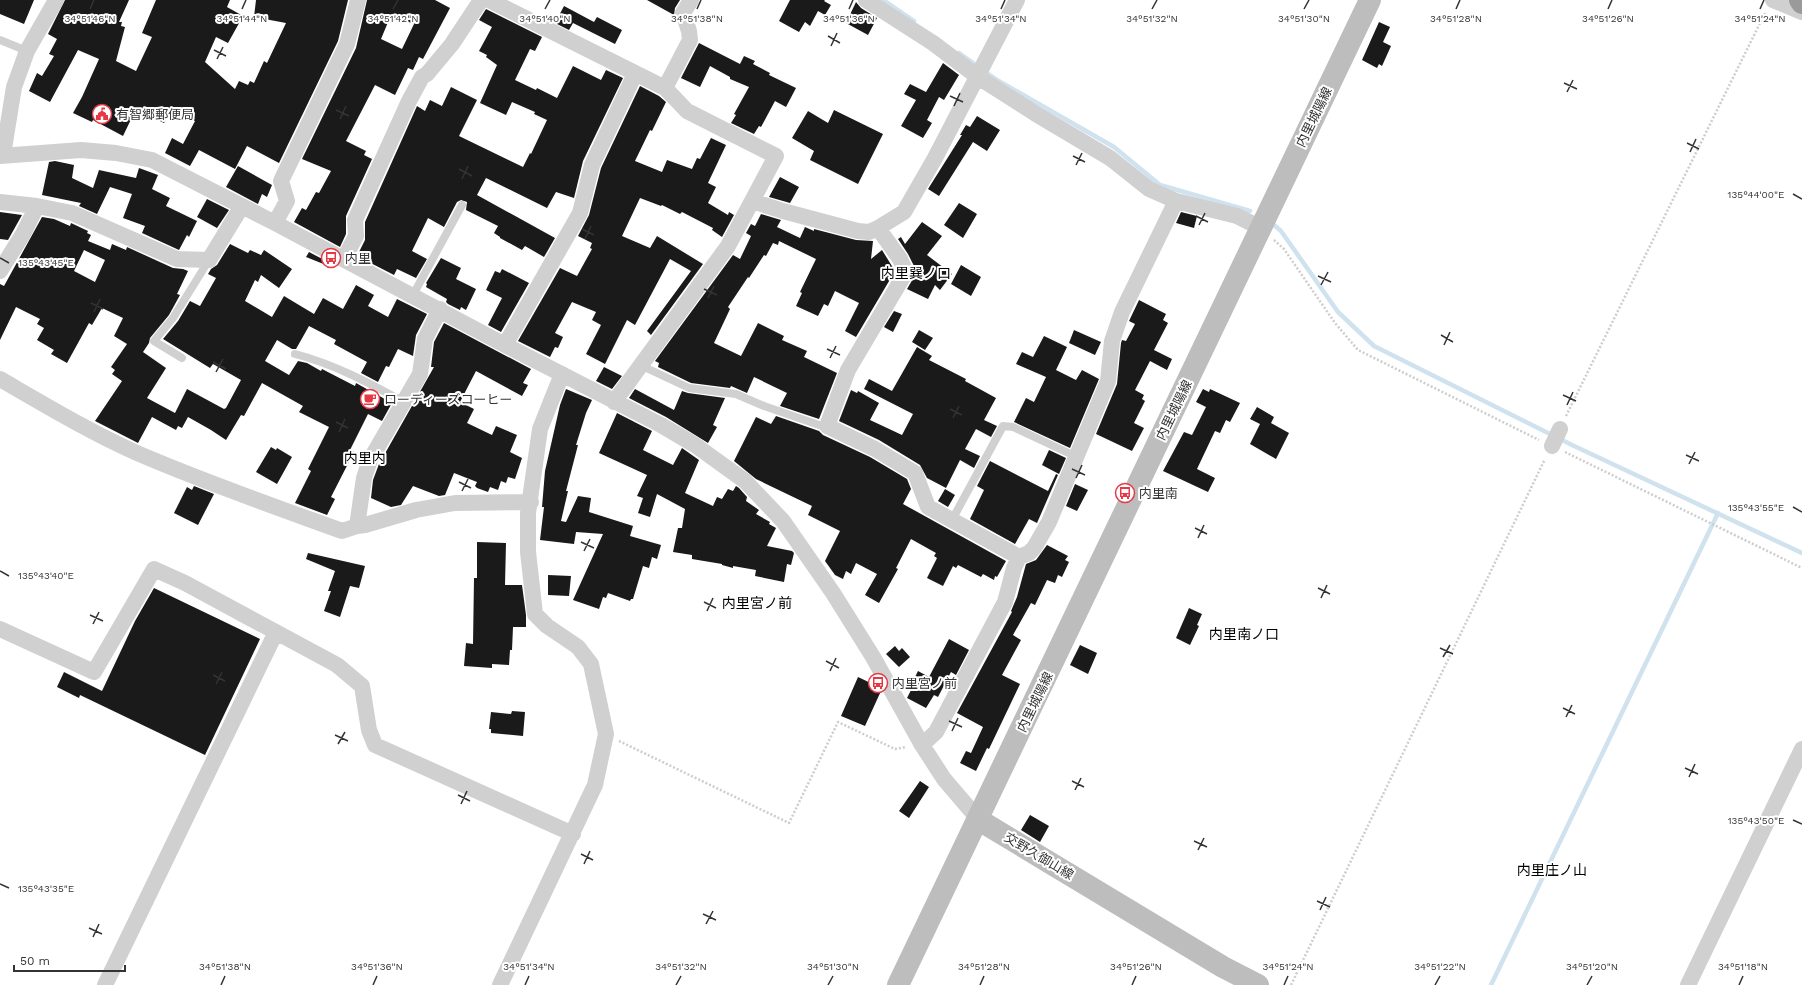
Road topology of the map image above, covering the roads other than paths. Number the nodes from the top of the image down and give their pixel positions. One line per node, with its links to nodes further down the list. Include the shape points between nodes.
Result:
1 (56, 0): 14 (street)
2 (358, 0): 25 (street, via 347,44 281,181 287,201)
3 (481, 0): 28 (street, via 452,44 422,77 409,101 355,220 356,236)
4 (489, 0): 15 (street)
5 (691, 0): 17 (street, via 684,14 690,40)
6 (866, 0): 16 (street, via 933,43)
7 (1017, 0): 16 (street)
8 (1370, 0): 27 (main road, 内里城陽線)
9 (1800, 0): 10 (highway)
10 (1802, 3)
11 (1770, 4): 12 (street)
12 (1802, 12)
13 (0, 40): 14 (lane)
14 (27, 51): 18 (street, via 14,87)
15 (635, 74): 17 (street); 33 (street, via 592,165 580,212)
16 (978, 77): 20 (street, via 1110,158 1150,189); 26 (street, via 904,212)
17 (665, 88): 19 (street, via 687,111 776,156)
18 (2, 155): 24 (street, via 81,150 152,160)
19 (752, 201): 26 (street, via 858,231 869,232); 36 (street, via 728,246)
20 (1176, 201): 27 (street, via 1237,216); 44 (street, via 1122,312 1112,341 1108,381)
21 (0, 202): 23 (street)
22 (462, 205): 31 (lane)
23 (37, 206): 29 (street, via 72,212 177,259); 30 (street)
24 (242, 206): 25 (street); 29 (street)
25 (275, 223): 28 (street)
26 (878, 228): 41 (street, via 906,272 848,370)
27 (1261, 228): 53 (main road, 内里城陽線)
28 (344, 259): 31 (street)
29 (209, 260): 35 (lane, via 173,318 154,341)
30 (0, 271)
31 (413, 295): 32 (street)
32 (440, 309): 33 (street); 39 (street, via 425,339 420,374)
33 (506, 345): 37 (street)
34 (295, 354): 39 (lane, via 319,360 362,379)
35 (182, 358)
36 (640, 365): 40 (street); 41 (lane, via 690,388 736,394 764,406)
37 (562, 374): 40 (street); 45 (street, via 540,429)
38 (0, 379): 47 (street, via 87,428 136,452 238,494 342,531)
39 (404, 402): 47 (street, via 370,460 364,478)
40 (614, 402): 51 (street, via 695,445 745,481 783,521 873,657)
41 (827, 426): 46 (street, via 875,449 915,473 928,507)
42 (1560, 429): 43 (street)
43 (1552, 445)
44 (1077, 457): 46 (lane, via 1013,427 1003,426); 48 (street, via 1041,538 1029,553)
45 (531, 502): 47 (street, via 455,503 416,510 365,526); 54 (street, via 528,513 528,552 535,614 546,626 578,647 591,664 606,734 595,785)
46 (952, 520): 48 (street)
47 (357, 526)
48 (1019, 557): 51 (street, via 1005,602 936,732)
49 (0, 629): 50 (street, via 94,672 154,569 174,577)
50 (276, 632): 54 (street, via 336,666 362,686 369,730 376,745); 55 (street)
51 (922, 745): 53 (street, via 944,779)
52 (1802, 749): 59 (street)
53 (979, 820): 57 (main road); 58 (main road, 交野久御山線, via 1223,967)
54 (573, 834): 56 (street)
55 (105, 985)
56 (500, 985)
57 (898, 985)
58 (1258, 985)
59 (1688, 985)

